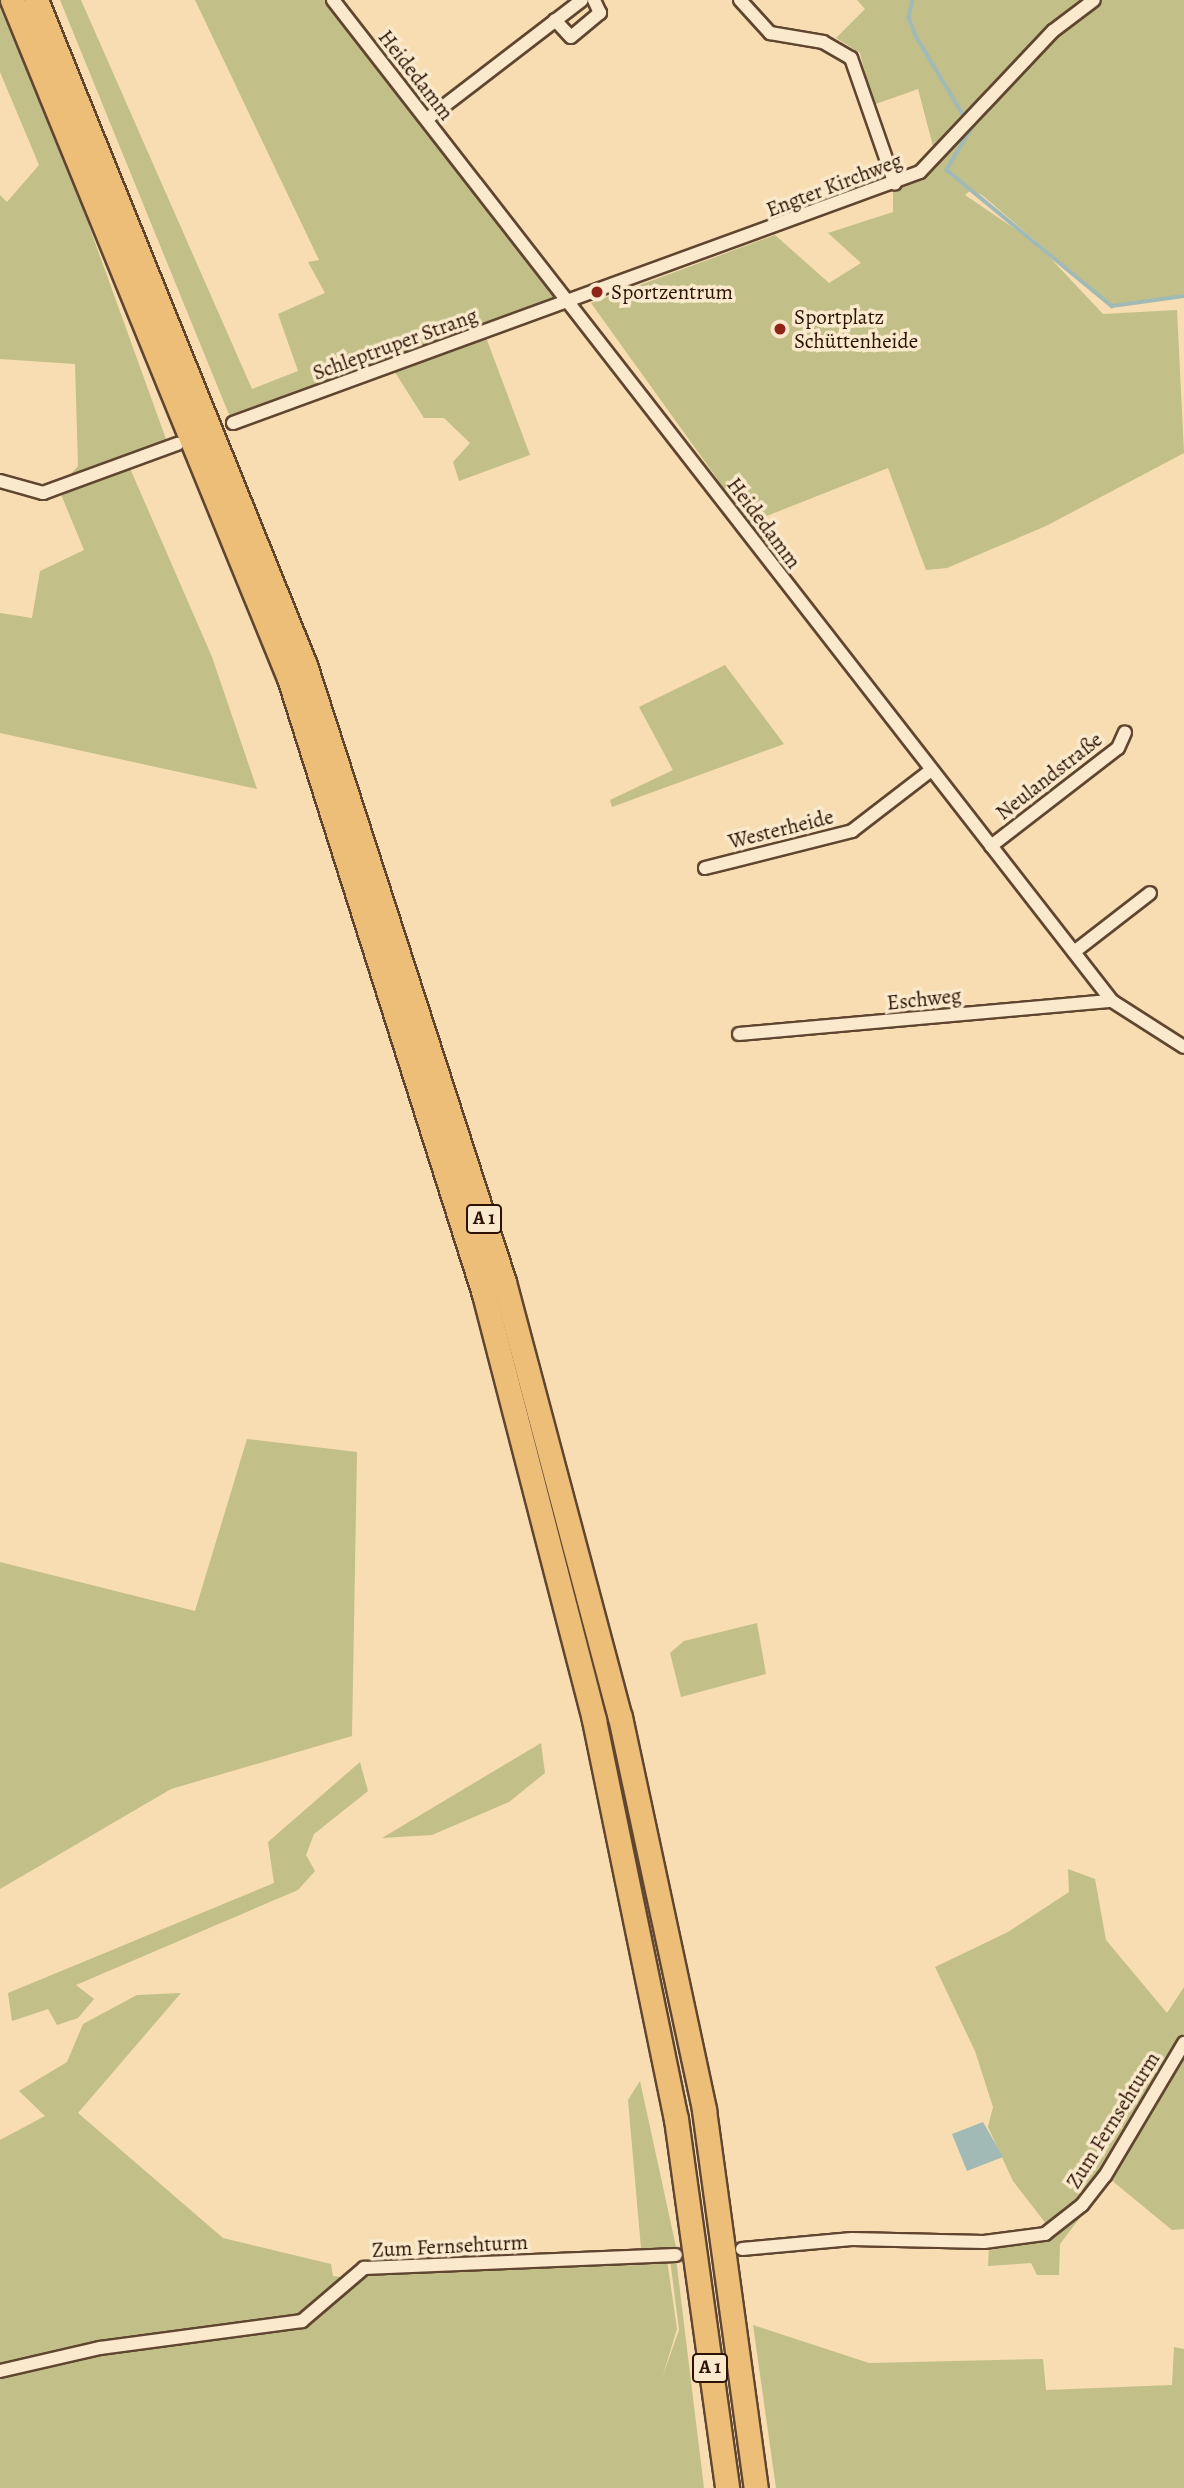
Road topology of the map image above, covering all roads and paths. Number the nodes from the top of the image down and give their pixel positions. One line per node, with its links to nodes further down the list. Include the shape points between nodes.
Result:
1 (12, 0): 28 (highway, A 1, via 289,678 484,1294 594,1720 674,2106)
2 (36, 0): 29 (highway, A 1, via 306,665 504,1282 620,1717 704,2110)
3 (333, 0): 9 (street, Heidedamm)
4 (582, 0): 8 (street)
5 (594, 0): 8 (street, via 600,13 571,37)
6 (740, 0): 10 (street, via 770,33 823,42 851,58)
7 (1094, 0): 10 (street, Engter Kirchweg, via 1015,70 938,159)
8 (555, 20): 9 (street)
9 (427, 120): 11 (street, Heidedamm)
10 (895, 184): 11 (street, Engter Kirchweg)
11 (569, 302): 12 (street, Schleptruper Strang); 16 (street, Heidedamm)
12 (233, 423)
13 (177, 444): 14 (street, via 43,493)
14 (0, 481)
15 (1125, 732): 17 (street, Neulandstraße, via 1118,748)
16 (930, 771): 17 (street, Heidedamm); 18 (street, Westerheide, via 852,831)
17 (991, 846): 20 (street, Heidedamm)
18 (705, 868)
19 (1150, 893): 20 (street)
20 (1074, 952): 21 (street, Heidedamm)
21 (1112, 1001): 22 (street, Eschweg); 23 (street, Heidedamm)
22 (739, 1034)
23 (1184, 1047)
24 (1184, 2043): 25 (street, Zum Fernsehturm, via 1105,2176 1082,2205 1045,2234 984,2242 852,2239)
25 (742, 2249)
26 (676, 2255): 27 (street, Zum Fernsehturm, via 364,2268 351,2273 320,2312 302,2322 100,2348)
27 (0, 2371)
28 (727, 2488)
29 (756, 2488)

